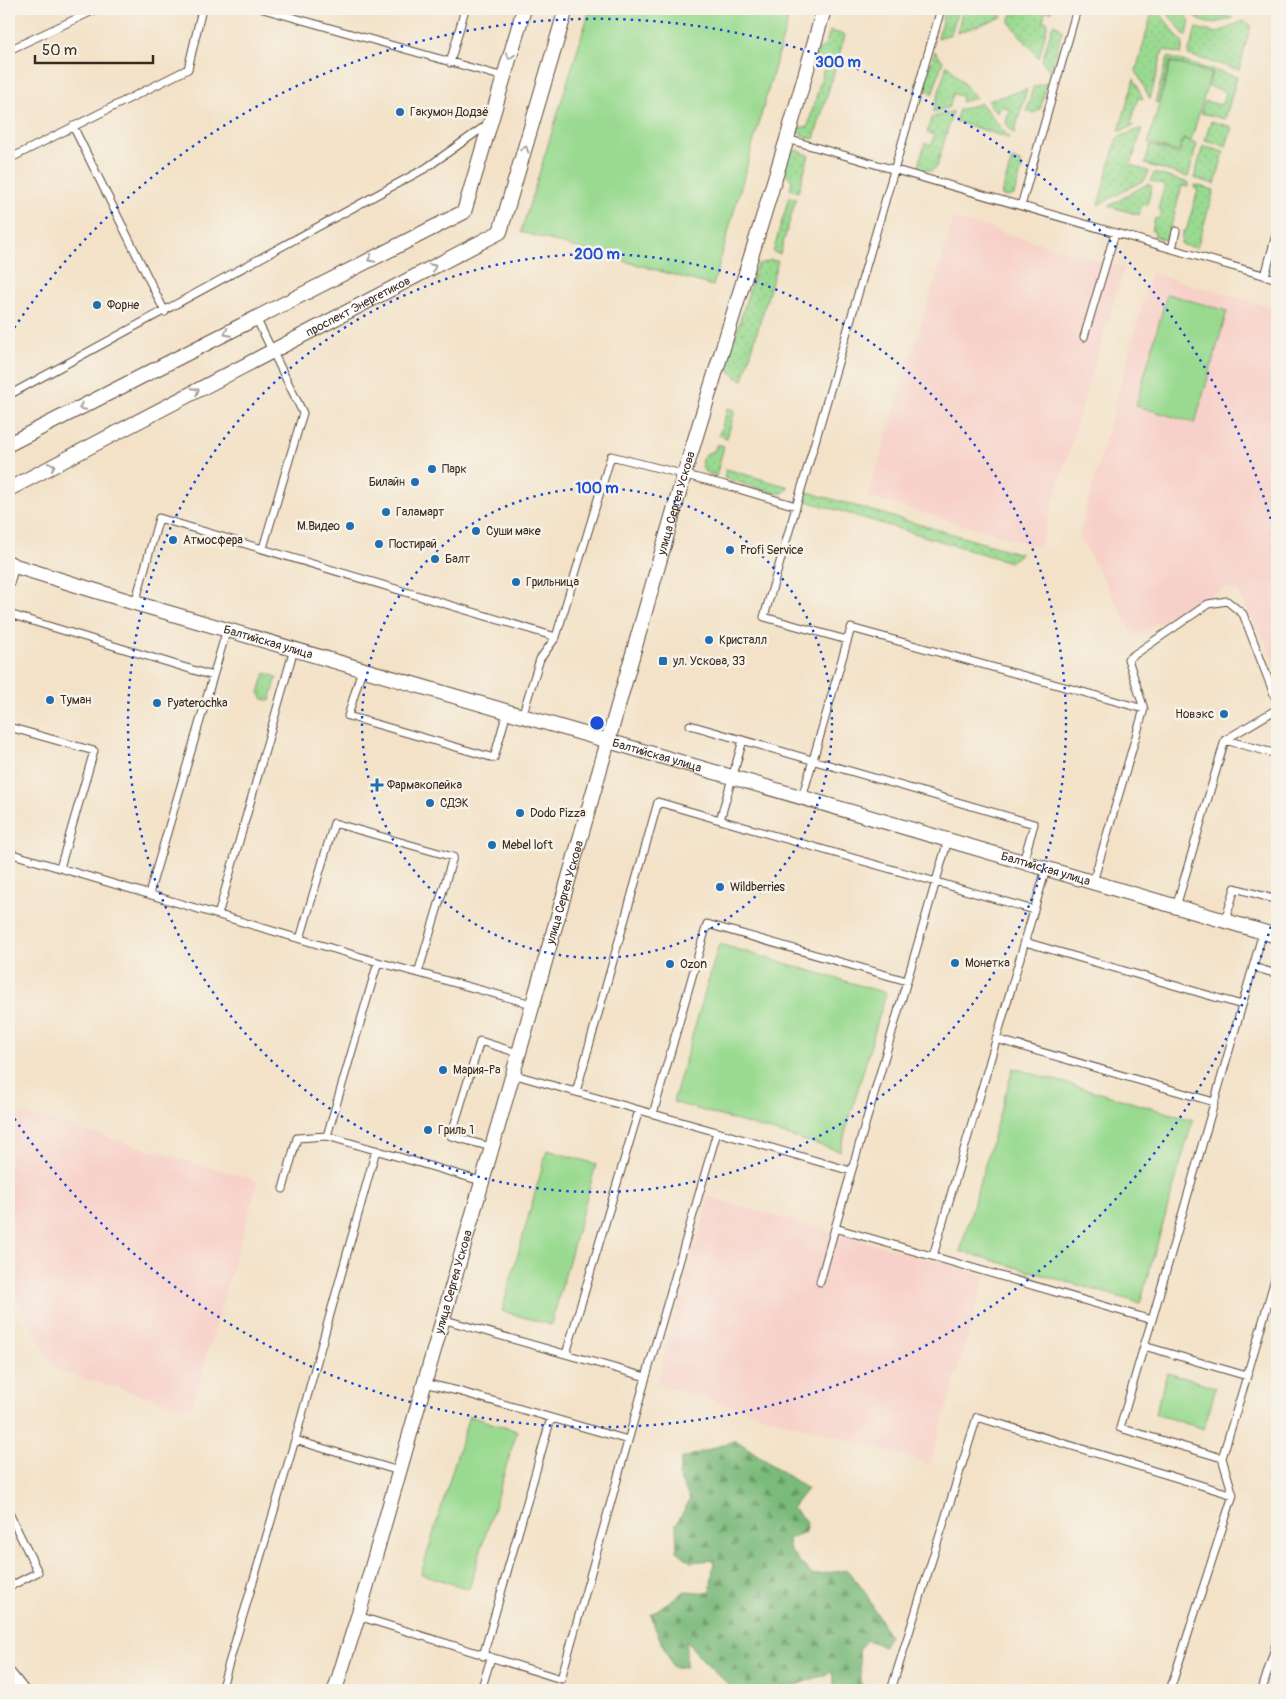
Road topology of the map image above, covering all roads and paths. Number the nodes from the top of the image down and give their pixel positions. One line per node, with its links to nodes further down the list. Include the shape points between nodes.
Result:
1 (97, 9): 10 (lane)
2 (202, 9): 14 (lane, via 188,69)
3 (263, 9): 11 (lane)
4 (466, 9): 11 (lane)
5 (524, 9): 12 (street, one-way to 12)
6 (566, 9): 28 (street, проспект Энергетиков, one-way to 6, via 500,232)
7 (824, 9): 15 (street, улица Сергея Ускова)
8 (941, 9): 17 (lane)
9 (1076, 9): 18 (lane)
10 (9, 50)
11 (450, 63): 12 (lane)
12 (504, 78): 13 (street)
13 (491, 123): 25 (lane, via 426,168); 26 (street, one-way to 26, via 464,212)
14 (73, 126): 16 (lane); 25 (lane)
15 (787, 139): 17 (lane); 31 (street, улица Сергея Ускова)
16 (9, 159)
17 (895, 170): 18 (lane); 33 (lane)
18 (1021, 206): 21 (lane)
19 (1176, 231): 22 (lane)
20 (1277, 231): 23 (lane)
21 (1115, 233): 22 (lane); 27 (lane)
22 (1172, 249): 23 (lane)
23 (1265, 276): 24 (lane)
24 (1277, 279)
25 (165, 312): 29 (lane)
26 (256, 318): 28 (lane); 30 (street, one-way to 30)
27 (1084, 336)
28 (272, 351): 32 (street, проспект Энергетиков, one-way to 28); 34 (lane, via 302,413)
29 (9, 395)
30 (9, 444)
31 (684, 475): 33 (lane); 40 (lane, via 611,456); 54 (street, улица Сергея Ускова)
32 (9, 489)
33 (796, 506): 41 (lane, via 764,617)
34 (263, 548): 37 (lane, via 159,518); 40 (lane)
35 (12, 564): 36 (lane); 37 (street, Балтийская улица)
36 (9, 587)
37 (135, 603): 39 (street, Балтийская улица)
38 (9, 614): 44 (lane)
39 (227, 629): 42 (street, Балтийская улица); 44 (lane)
40 (556, 637): 49 (lane, via 540,659)
41 (847, 640): 46 (lane, via 850,628); 56 (lane)
42 (294, 649): 43 (street, Балтийская улица); 71 (lane)
43 (362, 669): 48 (street, Балтийская улица); 48 (lane, via 348,716 494,758)
44 (213, 676): 67 (lane)
45 (1277, 702): 46 (lane, via 1243,614 1227,601 1208,604 1128,659)
46 (1144, 709): 66 (lane)
47 (1277, 709): 53 (lane)
48 (507, 712): 49 (street, Балтийская улица)
49 (522, 716): 54 (street, Балтийская улица)
50 (690, 725): 52 (lane)
51 (9, 727): 63 (lane, via 94,751)
52 (743, 740): 56 (lane); 57 (lane)
53 (1225, 740): 55 (lane); 69 (lane)
54 (608, 742): 57 (street, Балтийская улица); 82 (street, улица Сергея Ускова)
55 (1277, 754)
56 (812, 760): 58 (lane); 62 (lane, via 1034,824)
57 (732, 778): 58 (street, Балтийская улица); 59 (lane)
58 (802, 798): 60 (street, Балтийская улица)
59 (720, 820): 65 (lane); 87 (lane, via 658,802)
60 (948, 840): 62 (street, Балтийская улица); 65 (lane)
61 (9, 853): 63 (lane)
62 (1023, 862): 64 (street, Балтийская улица)
63 (60, 868): 67 (lane)
64 (1046, 869): 66 (street, Балтийская улица); 70 (lane)
65 (936, 882): 70 (lane); 81 (lane)
66 (1093, 882): 69 (street, Балтийская улица)
67 (149, 894): 71 (lane)
68 (1277, 900): 72 (lane, via 1235,888)
69 (1176, 907): 72 (street, Балтийская улица)
70 (1034, 910): 76 (lane)
71 (218, 915): 75 (lane)
72 (1225, 921): 73 (street, Балтийская улица)
73 (1263, 932): 74 (street, Балтийская улица); 78 (lane)
74 (1277, 936)
75 (300, 939): 77 (lane); 79 (lane, via 334,823 453,857)
76 (1024, 942): 83 (lane); 84 (lane)
77 (378, 962): 79 (lane); 92 (lane)
78 (1253, 967): 80 (lane); 83 (lane)
79 (418, 973): 82 (lane)
80 (1277, 974)
81 (907, 981): 90 (lane, via 707,924); 95 (lane)
82 (532, 1004): 85 (street, улица Сергея Ускова)
83 (1242, 1004): 88 (lane)
84 (996, 1039): 88 (lane); 99 (lane)
85 (518, 1053): 86 (street, улица Сергея Ускова); 93 (lane, via 480,1041 451,1136)
86 (512, 1074): 87 (lane); 93 (street, улица Сергея Ускова)
87 (576, 1092): 89 (lane)
88 (1214, 1102): 103 (lane)
89 (639, 1110): 90 (lane); 105 (lane)
90 (653, 1114): 91 (lane)
91 (716, 1132): 95 (lane); 107 (lane)
92 (327, 1136): 94 (lane); 97 (lane, via 297,1138)
93 (491, 1147): 96 (street, улица Сергея Ускова)
94 (376, 1150): 96 (lane); 110 (lane)
95 (852, 1171): 98 (lane)
96 (481, 1181): 102 (street, улица Сергея Ускова)
97 (283, 1189)
98 (835, 1228): 99 (lane); 101 (lane)
99 (933, 1256): 103 (lane)
100 (1277, 1272): 106 (lane)
101 (820, 1282)
102 (442, 1319): 105 (lane); 108 (street, улица Сергея Ускова)
103 (1152, 1320): 104 (lane)
104 (1144, 1346): 106 (lane); 112 (lane, via 1120,1428)
105 (566, 1354): 107 (lane)
106 (1247, 1376): 112 (lane)
107 (646, 1377): 111 (lane)
108 (424, 1383): 109 (lane); 113 (street, улица Сергея Ускова)
109 (551, 1418): 111 (lane); 119 (lane)
110 (295, 1440): 113 (lane); 123 (lane)
111 (628, 1440): 120 (lane, via 561,1679)
112 (1222, 1458): 114 (lane)
113 (399, 1471): 117 (street, улица Сергея Ускова)
114 (1233, 1495): 126 (lane, via 977,1418); 127 (lane)
115 (9, 1513): 116 (lane, via 38,1572)
116 (9, 1587)
117 (358, 1616): 119 (lane); 124 (street, улица Сергея Ускова)
118 (1277, 1641): 128 (lane)
119 (482, 1656): 120 (lane)
120 (491, 1658): 125 (lane)
121 (9, 1675): 122 (street)
122 (21, 1690)
123 (221, 1690)
124 (335, 1690)
125 (481, 1690)
126 (891, 1690)
127 (1170, 1690)
128 (1262, 1690)

